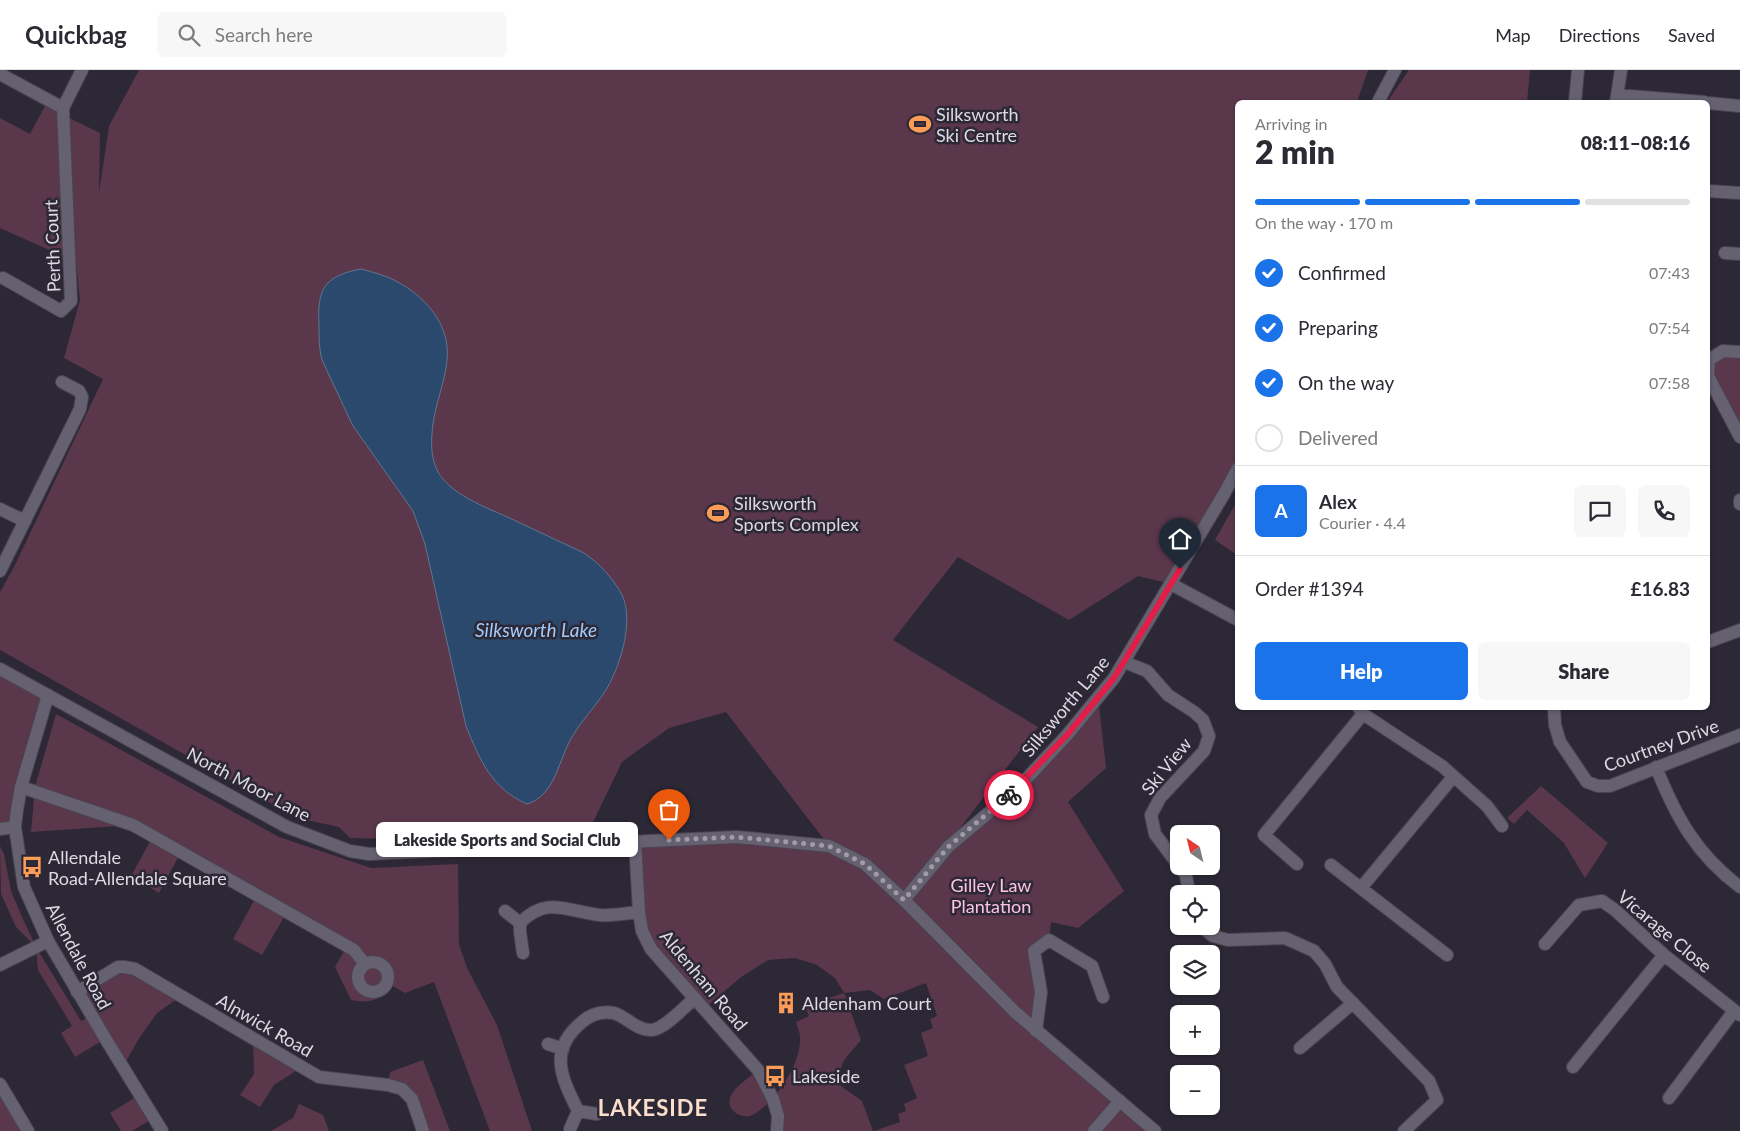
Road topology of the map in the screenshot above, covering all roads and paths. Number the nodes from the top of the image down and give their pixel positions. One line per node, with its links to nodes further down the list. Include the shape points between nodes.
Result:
1 (82, 70): 12 (street)
2 (1396, 70): 7 (street)
3 (1578, 70): 8 (street)
4 (1620, 70): 6 (street)
5 (0, 74): 12 (street)
6 (1617, 99): 9 (street)
7 (1379, 100)
8 (1575, 100)
9 (1639, 100)
10 (1710, 103): 11 (street)
11 (1740, 106)
12 (63, 108): 17 (street, Perth Court, via 72,301 61,311)
13 (1710, 191): 14 (street)
14 (1740, 193)
15 (1725, 253): 16 (street)
16 (1740, 254)
17 (3, 278)
18 (1740, 352): 19 (street, via 1723,351)
19 (1710, 359)
20 (1710, 380): 22 (street)
21 (62, 382): 25 (street, via 80,391 80,409)
22 (1740, 437)
23 (1235, 474): 27 (street, Silksworth Lane)
24 (0, 509): 25 (street)
25 (25, 522): 26 (street)
26 (0, 571)
27 (1171, 584): 28 (street); 31 (street, Silksworth Lane)
28 (1235, 618)
29 (1740, 630): 30 (street)
30 (1710, 641)
31 (1124, 662): 44 (street, Ski View, via 1147,671 1168,695 1203,720 1209,736 1204,751 1160,798 1151,815 1156,834); 49 (street, Silksworth Lane, via 1067,735 1018,788 948,847)
32 (0, 669): 33 (street, North Moor Lane)
33 (48, 695): 39 (street, Allendale Road); 43 (street, North Moor Lane, via 287,827 350,851 369,854)
34 (1554, 710): 37 (street, Courtney Drive, via 1560,742 1587,782 1610,786)
35 (1361, 711): 38 (street, via 1442,766); 45 (street, via 1264,835)
36 (1740, 735): 37 (street, Courtney Drive)
37 (1656, 767): 47 (street, via 1682,825 1702,852)
38 (1452, 777): 40 (street, via 1488,806); 48 (street)
39 (21, 788): 41 (street, Allendale Road); 59 (street, via 133,825 354,950)
40 (1502, 826)
41 (15, 827): 42 (street); 54 (street, Allendale Road, via 24,887)
42 (0, 829)
43 (635, 841): 49 (street, North Moor Lane, via 737,837 829,846 865,864); 51 (street, Aldenham Road)
44 (1170, 853)
45 (1297, 864)
46 (1331, 865): 48 (street)
47 (1740, 887)
48 (1361, 888): 57 (street)
49 (904, 900): 66 (street)
50 (505, 911): 52 (street)
51 (639, 912): 52 (street, via 602,915 550,907 529,914); 63 (street, Aldenham Road, via 642,931 652,949)
52 (520, 923): 56 (street)
53 (1212, 935): 64 (street, via 1228,940 1285,938 1314,951)
54 (48, 941): 60 (street); 61 (street, Allendale Road)
55 (1545, 944): 58 (street, Vicarage Close, via 1579,905 1602,901)
56 (523, 953)
57 (1447, 955)
58 (1664, 955): 65 (street, Vicarage Close); 70 (street)
59 (365, 964)
60 (0, 965)
61 (77, 992): 78 (street, Allendale Road); 79 (street, Alnwick Road, via 118,967 135,969 319,1077 402,1089 412,1099)
62 (1103, 997): 66 (street, via 1092,966 1049,940 1034,951 1041,992)
63 (695, 998): 69 (street, via 654,1030 640,1028 614,1014 596,1013 578,1025); 80 (street, Aldenham Road, via 758,1070 773,1099 778,1116)
64 (1352, 1003): 68 (street); 83 (street, via 1429,1080 1432,1087 1437,1100)
65 (1737, 1013): 72 (street)
66 (1036, 1031): 73 (street)
67 (548, 1044): 69 (street)
68 (1300, 1048)
69 (563, 1049): 74 (street, via 560,1056 562,1076)
70 (1573, 1068)
71 (0, 1084): 77 (street)
72 (1669, 1098)
73 (1120, 1101): 81 (street); 82 (street)
74 (578, 1111): 75 (street); 76 (street)
75 (597, 1114)
76 (570, 1129)
77 (28, 1131)
78 (162, 1131)
79 (423, 1131)
80 (777, 1131)
81 (1094, 1131)
82 (1155, 1131)
83 (1404, 1131)

